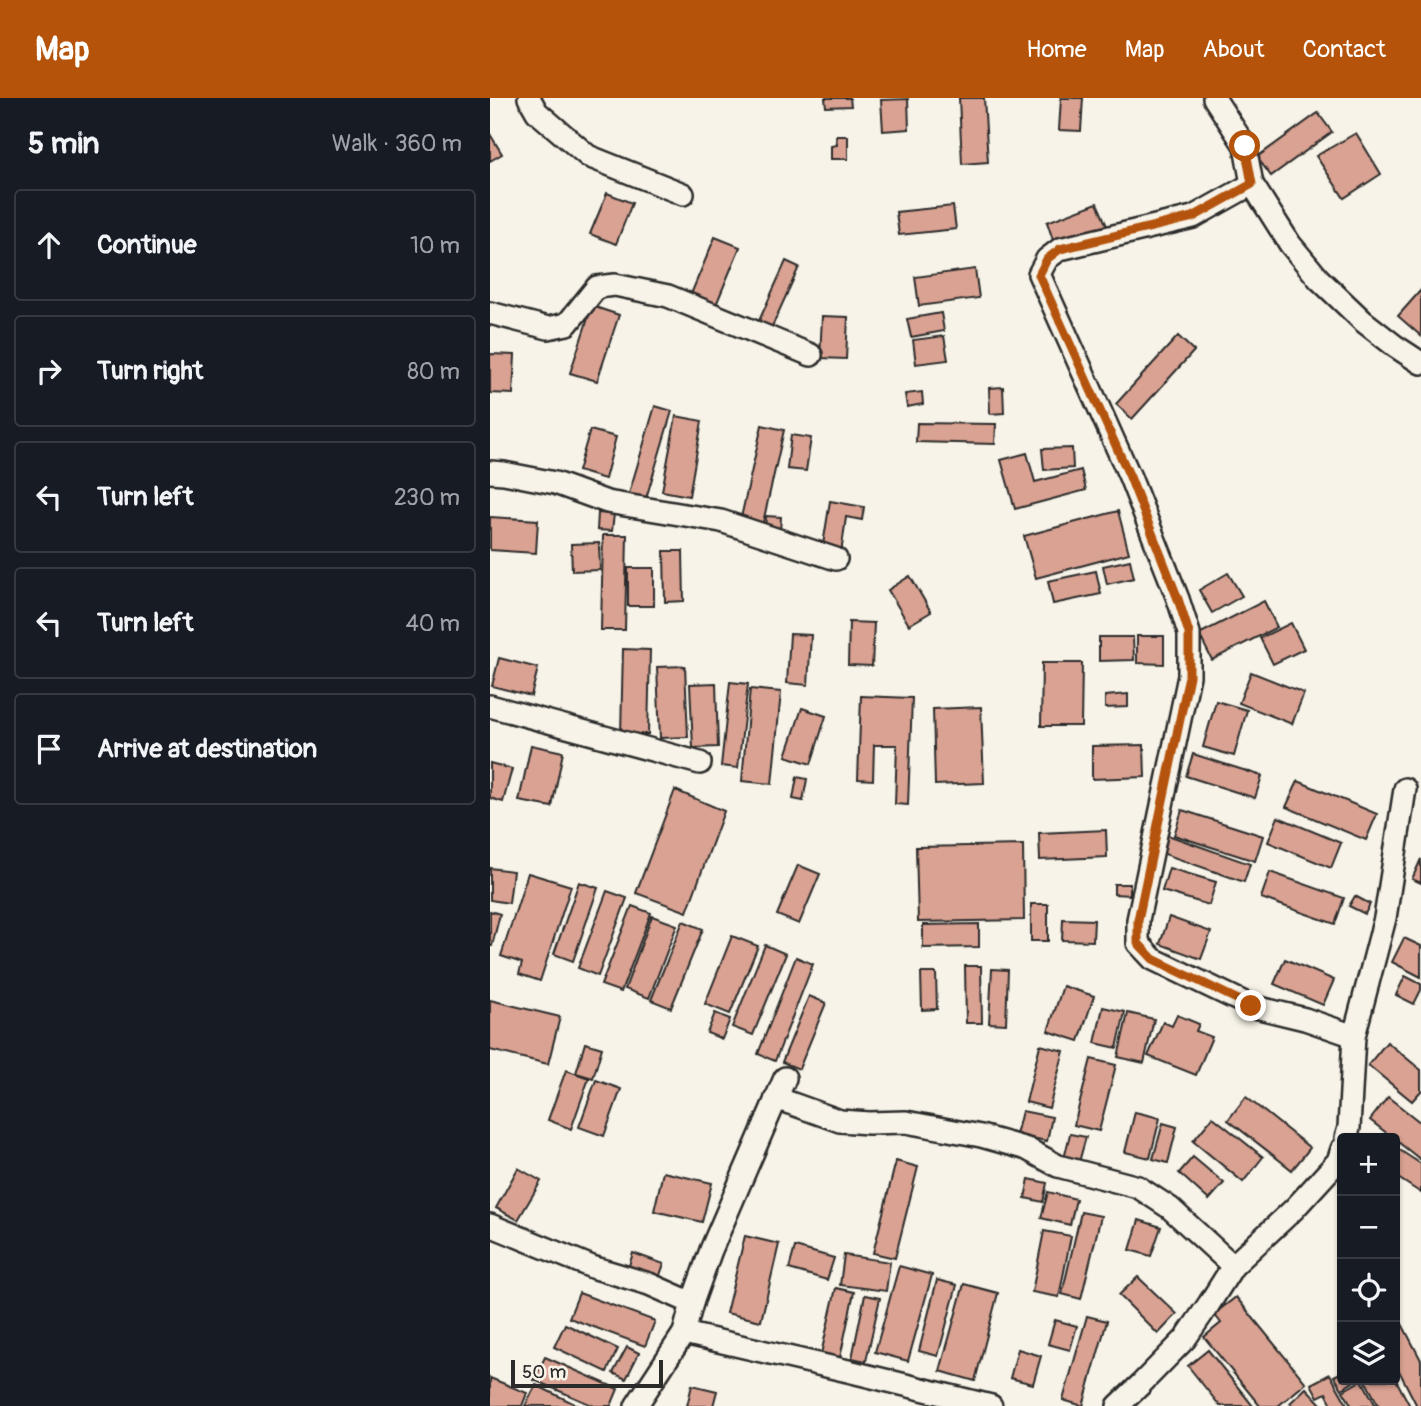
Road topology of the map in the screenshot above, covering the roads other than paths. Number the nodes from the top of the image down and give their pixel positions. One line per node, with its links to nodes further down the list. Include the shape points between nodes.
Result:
1 (529, 98): 4 (street, via 537,112 588,156)
2 (1214, 98): 3 (street, via 1245,146)
3 (1252, 184): 7 (street, via 1290,244 1319,278 1363,321); 13 (street, via 1193,217 1060,249 1047,259 1039,275 1130,477 1189,633 1189,676 1138,920 1138,943 1153,959 1251,1006)
4 (683, 194)
5 (490, 313): 6 (street, via 548,328 567,324 597,287 615,285 668,296)
6 (811, 355)
7 (1421, 363)
8 (490, 472): 9 (street, via 555,483 607,502 721,521)
9 (836, 559)
10 (490, 706): 11 (street)
11 (700, 763)
12 (1405, 789): 13 (street, via 1385,918)
13 (1354, 1036): 16 (street)
14 (785, 1078): 15 (street)
15 (776, 1098): 19 (street, via 840,1121 906,1122 981,1136 1027,1149 1058,1166 1138,1187 1170,1208); 20 (street)
16 (1348, 1133)
17 (1337, 1162): 19 (street)
18 (490, 1225): 20 (street)
19 (1233, 1266): 24 (street, via 1185,1339)
20 (692, 1303): 21 (street)
21 (684, 1333): 22 (street); 23 (street)
22 (636, 1406)
23 (991, 1406)
24 (1118, 1406)

